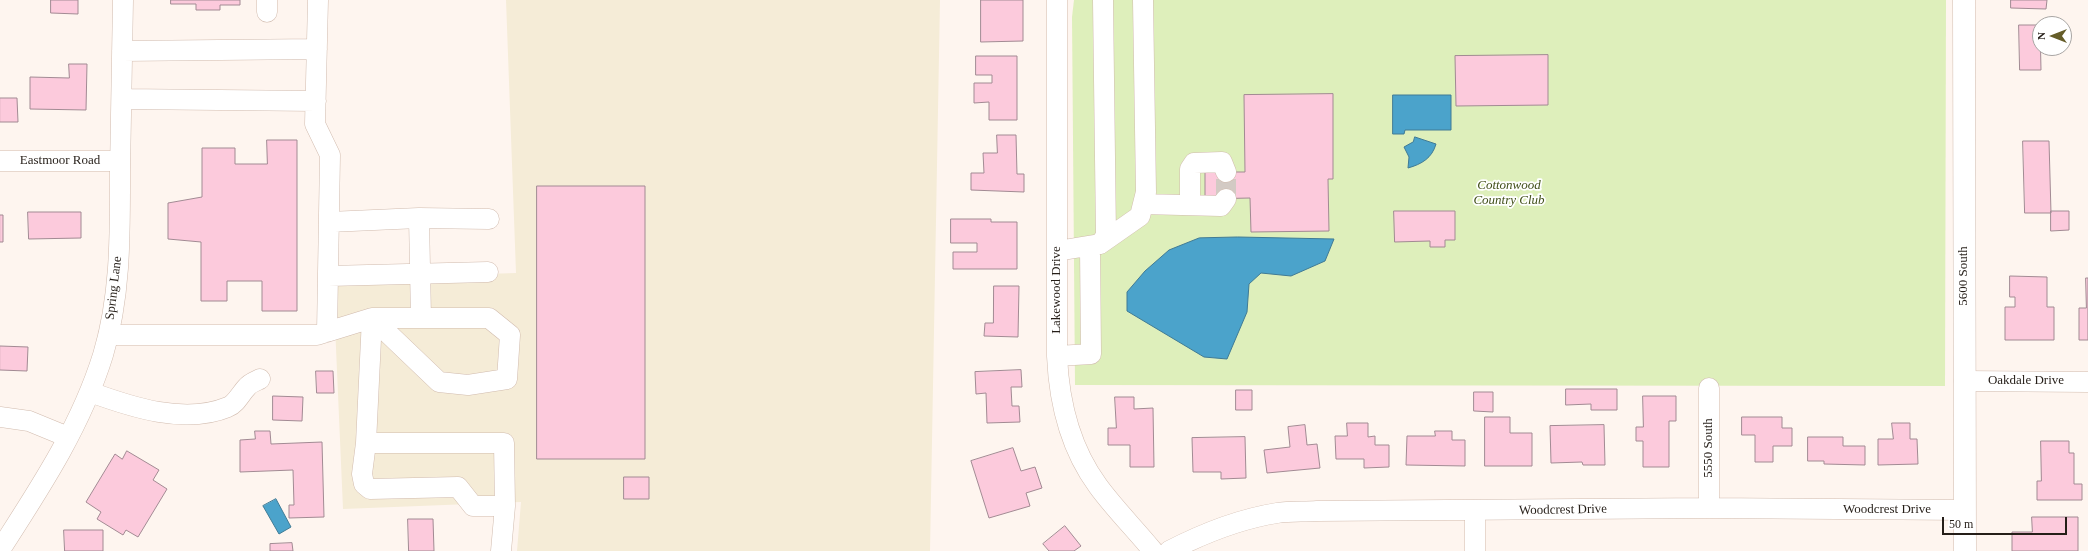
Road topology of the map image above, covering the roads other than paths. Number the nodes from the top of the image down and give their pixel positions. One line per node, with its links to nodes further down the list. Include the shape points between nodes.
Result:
1 (123, 0): 8 (street, Spring Lane)
2 (318, 0): 7 (street)
3 (1057, 0): 21 (street, Lakewood Drive)
4 (1103, 0): 20 (street, via 1106,236)
5 (1143, 0): 15 (street, via 1146,192)
6 (1964, 0): 31 (main road, 5600 South)
7 (317, 49): 8 (street); 10 (street)
8 (122, 51): 9 (street, Spring Lane)
9 (122, 100): 10 (street); 12 (street, Spring Lane)
10 (316, 101): 19 (street, via 315,124 330,155)
11 (0, 161): 12 (street, Eastmoor Road)
12 (120, 161): 28 (street, Spring Lane, via 119,255 115,303)
13 (1226, 172): 16 (street, via 1222,162 1194,163 1190,168)
14 (1226, 199): 16 (street, via 1220,206)
15 (1143, 204): 16 (street); 20 (street, via 1140,216)
16 (1190, 205)
17 (419, 218): 18 (street); 19 (street); 23 (street)
18 (489, 219)
19 (329, 222): 24 (street)
20 (1095, 245): 21 (street); 29 (street, via 1091,354)
21 (1057, 251): 29 (street, Lakewood Drive)
22 (488, 272): 23 (street)
23 (420, 273): 24 (street); 26 (street)
24 (328, 276): 27 (street)
25 (372, 318): 26 (street); 26 (street, via 439,382 468,385 507,379 510,335 489,318); 27 (street); 37 (street)
26 (421, 318)
27 (327, 332): 28 (street, via 317,335)
28 (108, 335): 34 (street, Spring Lane)
29 (1056, 356): 44 (street, Lakewood Drive, via 1060,398 1079,454 1097,484)
30 (260, 379): 34 (street, via 248,386 230,406 213,412 169,413 146,410)
31 (1964, 381): 32 (street, Oakdale Drive); 40 (main road, 5600 South)
32 (2088, 382)
33 (1709, 388): 39 (street, 5550 South)
34 (90, 392): 36 (street, Spring Lane)
35 (0, 418): 36 (street, via 29,421)
36 (68, 437): 42 (street, Spring Lane)
37 (366, 443): 38 (street, via 362,474 364,484 370,489 458,487 473,506); 38 (street, via 504,443)
38 (505, 506): 43 (street)
39 (1709, 508): 40 (street, Woodcrest Drive); 41 (street, Woodcrest Drive)
40 (1965, 510): 47 (main road, 5600 South)
41 (1475, 511): 45 (street, Woodcrest Drive, via 1278,513 1223,528); 46 (street)
42 (0, 550)
43 (501, 551)
44 (1153, 551)
45 (1169, 551)
46 (1475, 551)
47 (1965, 551)

